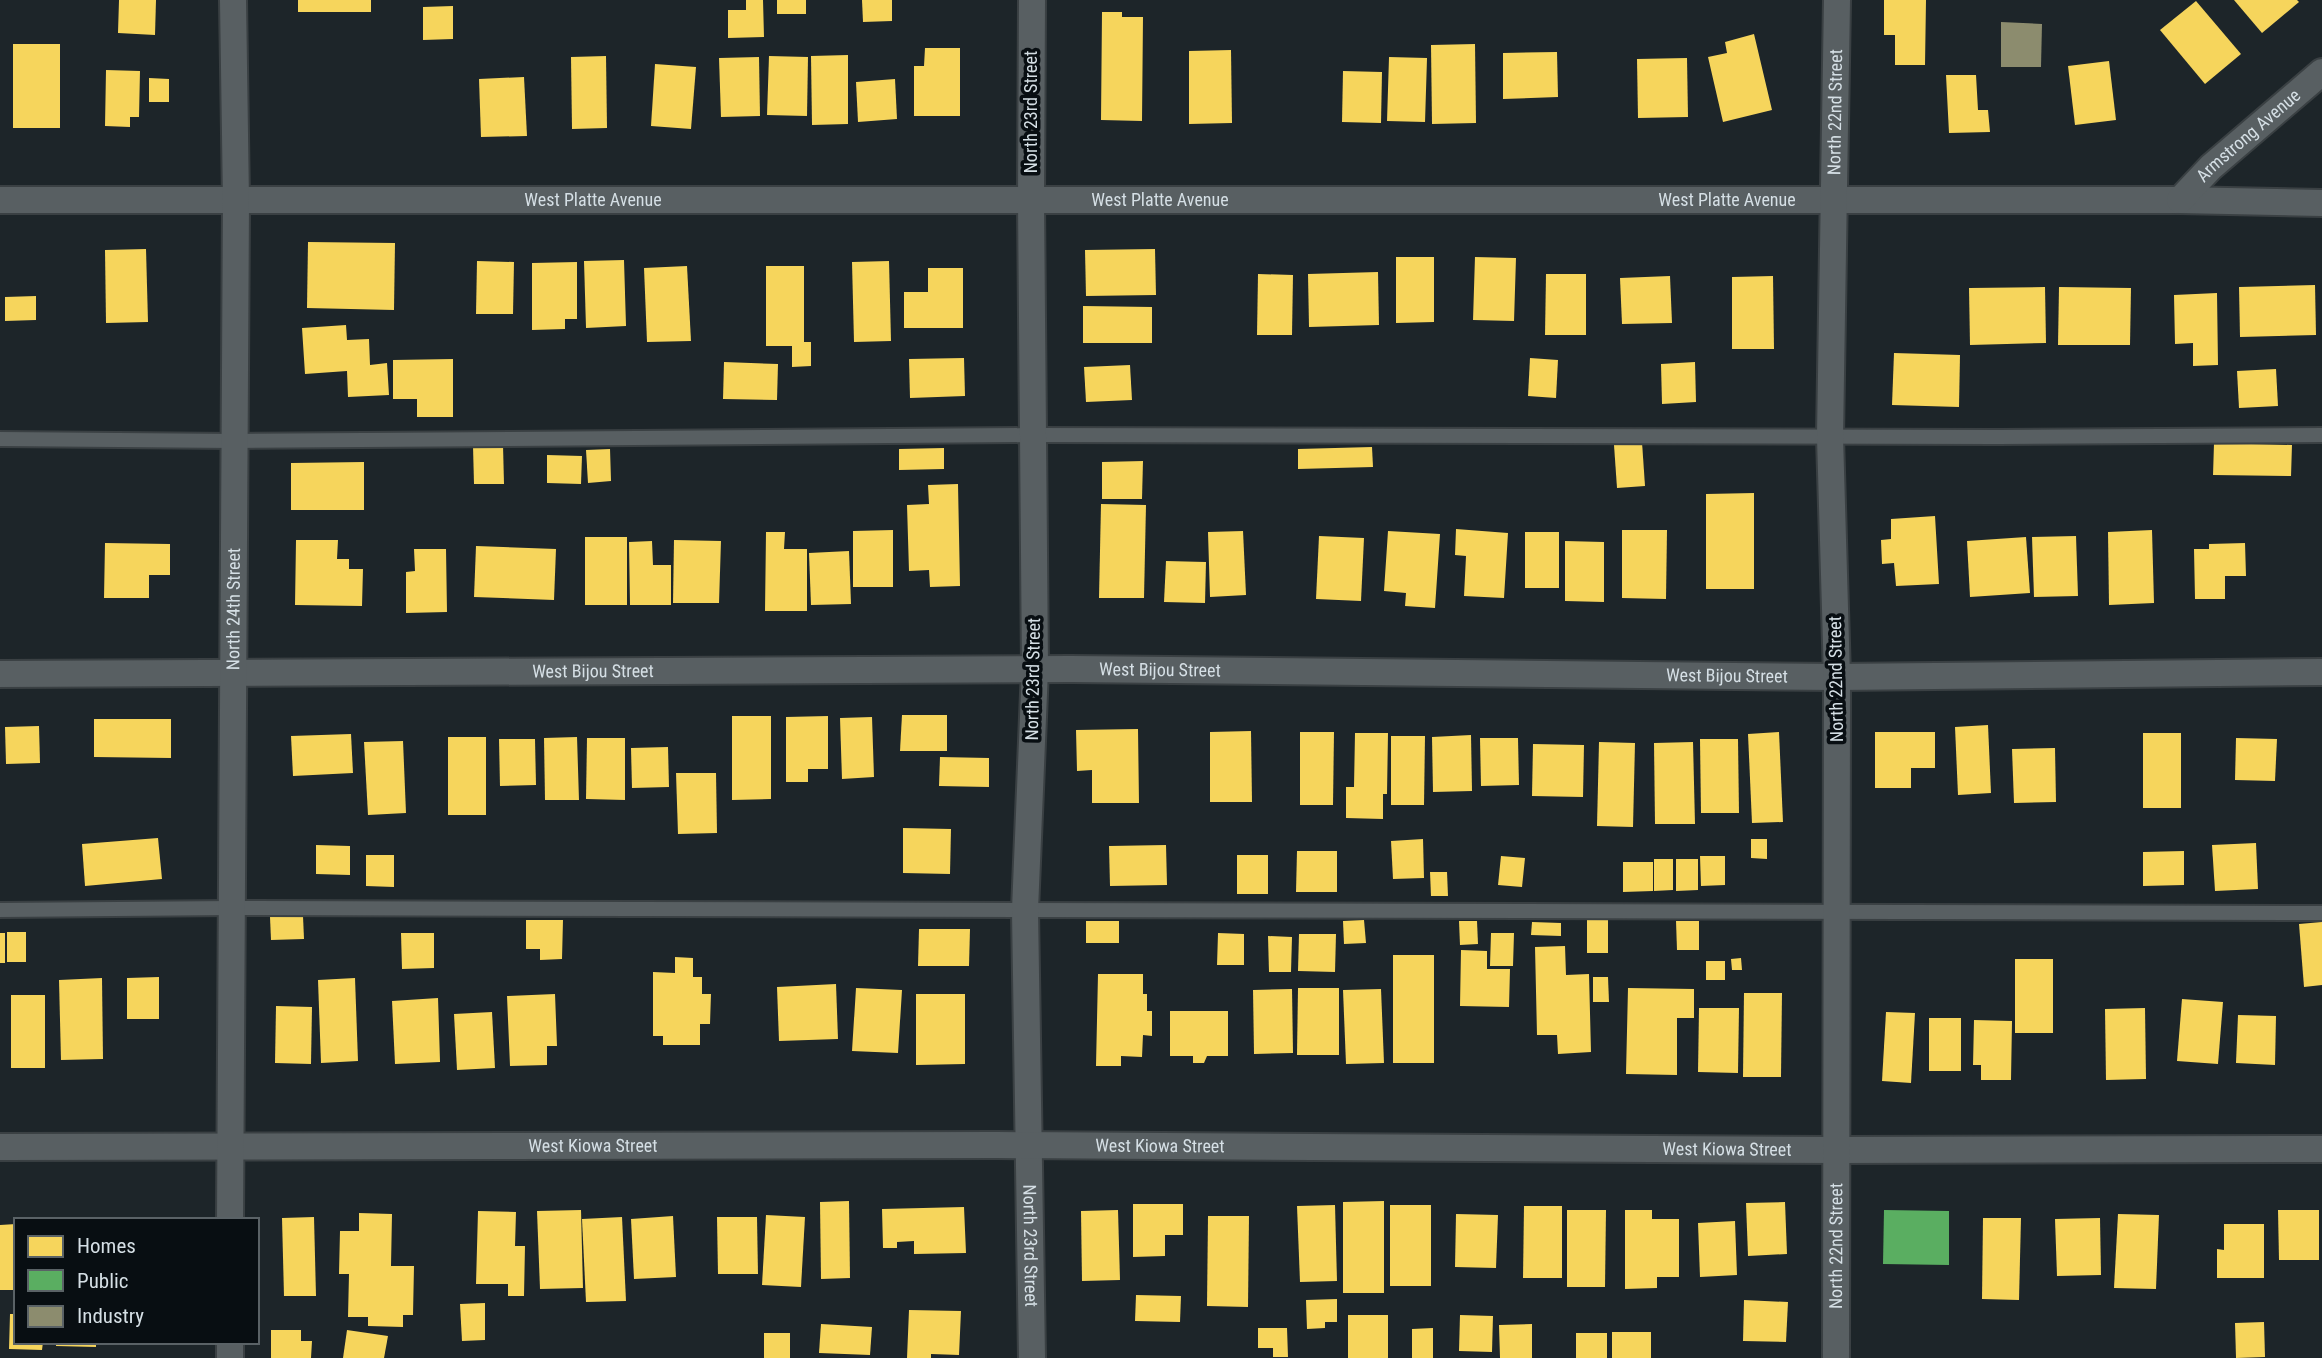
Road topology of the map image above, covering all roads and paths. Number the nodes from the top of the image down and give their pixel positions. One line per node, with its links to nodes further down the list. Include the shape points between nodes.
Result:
1 (233, 0): 7 (street, North 24th Street)
2 (1032, 0): 8 (street, North 23rd Street)
3 (1837, 0): 9 (street, North 22nd Street)
4 (2322, 72): 6 (street, Armstrong Avenue, via 2211,167)
5 (0, 200): 7 (street, West Platte Avenue)
6 (2180, 200): 9 (street, West Platte Avenue); 10 (street, West Platte Avenue)
7 (236, 201): 8 (street, West Platte Avenue); 15 (street, North 24th Street)
8 (1031, 201): 9 (street, West Platte Avenue); 11 (street, North 23rd Street)
9 (1833, 202): 13 (street, North 22nd Street)
10 (2322, 203)
11 (1033, 435): 13 (lane); 15 (lane); 16 (street, North 23rd Street)
12 (2322, 435): 13 (lane)
13 (1830, 436): 20 (street, North 22nd Street)
14 (0, 439): 15 (lane)
15 (235, 441): 18 (street, North 24th Street)
16 (1035, 669): 18 (street, West Bijou Street); 20 (street, West Bijou Street); 23 (street, North 23rd Street)
17 (2322, 672): 20 (street, West Bijou Street)
18 (234, 673): 19 (street, West Bijou Street); 21 (street, North 24th Street)
19 (0, 674)
20 (1837, 677): 24 (street, North 22nd Street)
21 (232, 908): 22 (lane); 23 (lane); 28 (street, North 24th Street)
22 (0, 910)
23 (1025, 910): 24 (lane); 26 (street, North 23rd Street)
24 (1836, 913): 25 (lane); 30 (street, North 22nd Street)
25 (2322, 914)
26 (1030, 1146): 28 (street, West Kiowa Street); 30 (street, West Kiowa Street); 32 (street, North 23rd Street)
27 (0, 1147): 28 (street, West Kiowa Street)
28 (230, 1148): 31 (street, North 24th Street)
29 (2322, 1149): 30 (street, West Kiowa Street)
30 (1835, 1150): 33 (street, North 22nd Street)
31 (230, 1218)
32 (1032, 1358)
33 (1836, 1358)

